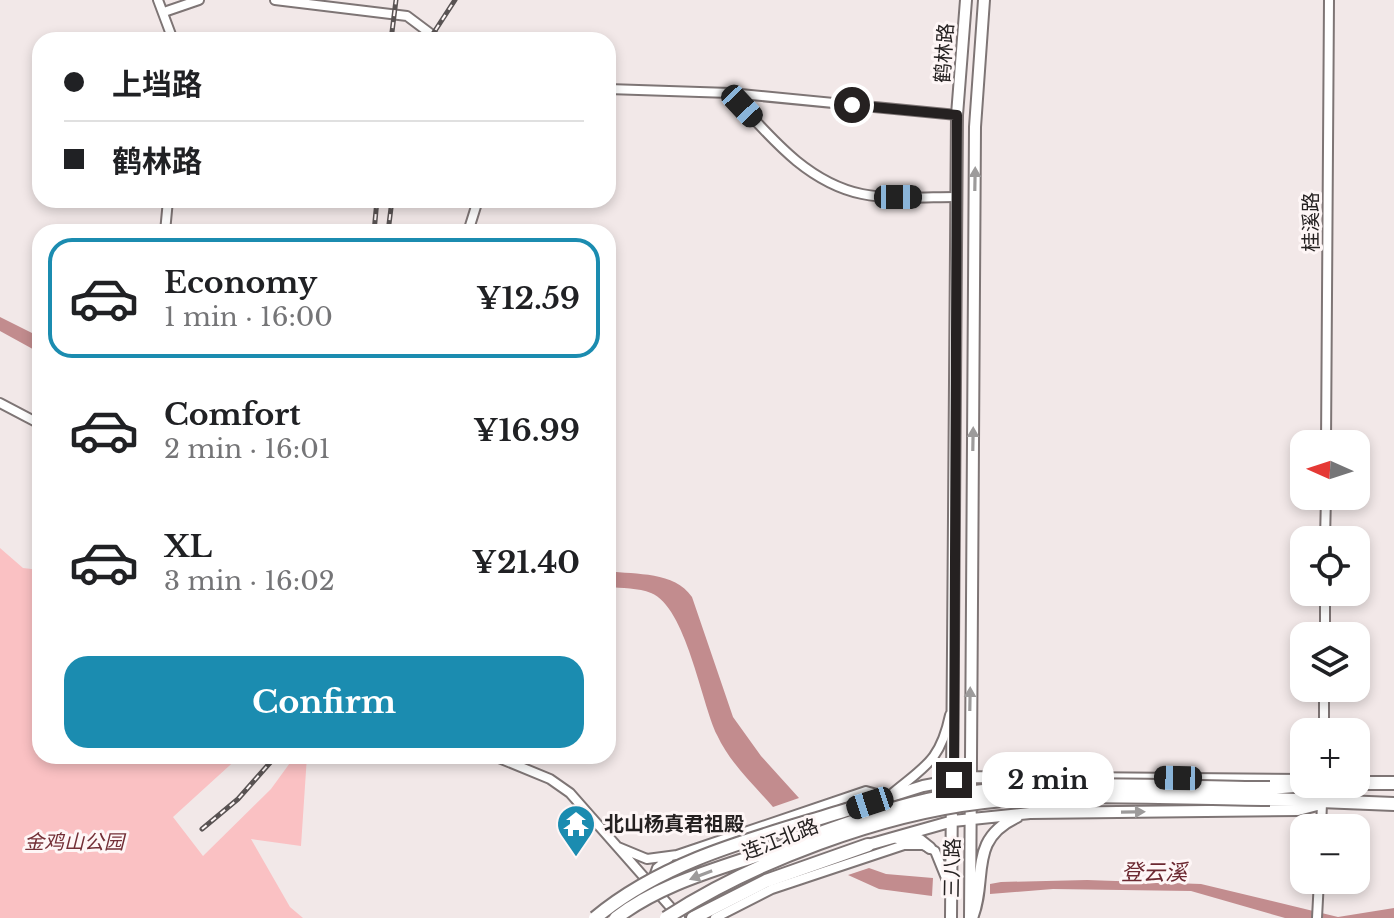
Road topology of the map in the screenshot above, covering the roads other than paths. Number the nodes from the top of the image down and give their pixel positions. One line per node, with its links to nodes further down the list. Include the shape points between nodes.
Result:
1 (158, 0): 7 (street)
2 (199, 0): 7 (street)
3 (275, 0): 9 (street, via 407,16)
4 (966, 0): 12 (main road, 鹤林路)
5 (984, 0): 19 (main road, 三八路, one-way to 5, via 975,127)
6 (1329, 0): 16 (street, 桂溪路)
7 (164, 12): 8 (street)
8 (170, 32)
9 (428, 32)
10 (616, 89): 11 (street)
11 (730, 93): 12 (street); 13 (street, via 802,165 835,186 879,196)
12 (957, 115): 13 (main road, 鹤林路)
13 (956, 197): 17 (main road, 鹤林路)
14 (0, 403): 15 (street)
15 (32, 420)
16 (1326, 430)
17 (954, 694): 20 (main road, 鹤林路); 26 (street, via 939,752)
18 (512, 764): 36 (street, via 564,788)
19 (971, 777): 20 (main road); 21 (main road); 32 (main road, 三八路)
20 (954, 780): 26 (main road); 33 (main road, 三八路)
21 (1290, 780)
22 (1370, 783): 23 (highway)
23 (1394, 783)
24 (1290, 789): 25 (highway, 连江北路)
25 (1270, 793): 27 (highway, 连江北路); 43 (highway, 连江北路, one-way to 43, bridge, via 1017,789 948,796 889,810 720,867 650,896); 44 (highway, 连江北路, bridge, via 1017,799 949,807 892,820 781,858)
26 (888, 797): 29 (main road); 38 (street, via 866,791)
27 (1322, 803): 28 (highway, 连江北路); 30 (main road, one-way to 27, via 1298,810); 31 (street)
28 (1394, 804)
29 (853, 808): 42 (highway, bridge, via 690,861 642,885)
30 (1030, 813): 32 (main road); 49 (main road, via 1004,825 984,848 978,903)
31 (1322, 814)
32 (971, 818): 33 (main road); 49 (main road, 三八路)
33 (953, 821): 34 (main road); 41 (main road, 三八路)
34 (883, 840): 35 (main road); 37 (main road, via 906,837)
35 (868, 845): 46 (highway, via 734,894)
36 (618, 847): 38 (street, via 647,859); 39 (street)
37 (930, 848): 41 (street, via 943,865); 47 (street, via 911,844 862,859 772,889)
38 (677, 855): 39 (street, via 657,868)
39 (651, 886): 45 (street)
40 (1318, 894): 50 (street)
41 (951, 902): 48 (main road, 三八路)
42 (595, 918)
43 (616, 918)
44 (666, 918)
45 (680, 918)
46 (693, 918)
47 (715, 918)
48 (951, 918)
49 (971, 918)
50 (1317, 918)

